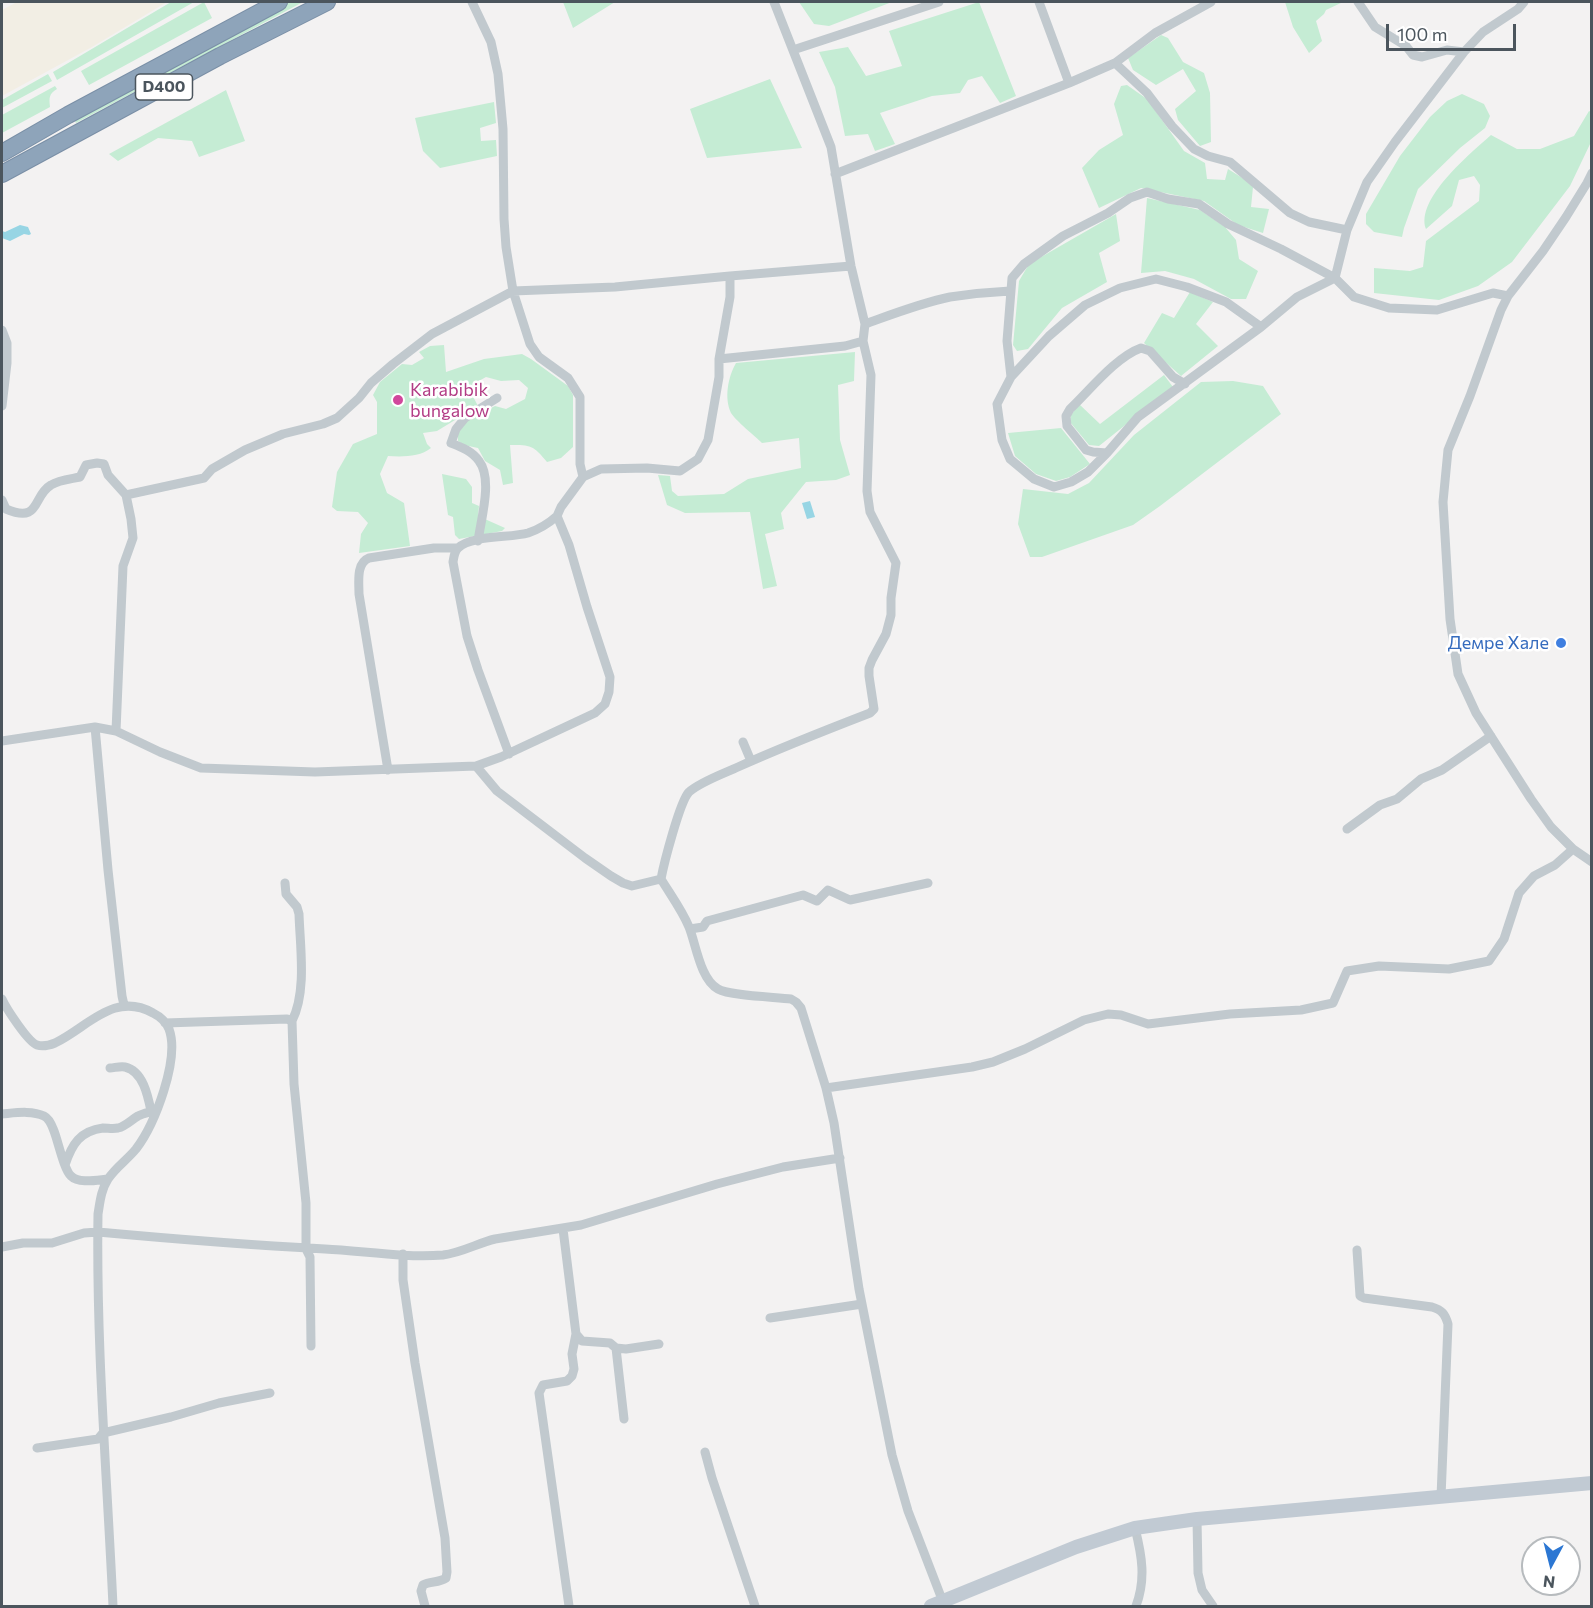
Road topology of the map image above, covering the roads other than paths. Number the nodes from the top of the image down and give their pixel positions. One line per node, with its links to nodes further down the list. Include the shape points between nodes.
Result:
1 (279, 2): 14 (highway, D400)
2 (327, 2): 16 (highway, D400)
3 (472, 2): 22 (street, via 491,42 498,74 504,219)
4 (774, 2): 10 (street)
5 (939, 2): 10 (street)
6 (1039, 2): 13 (street)
7 (1211, 2): 12 (street, via 1155,33)
8 (1358, 2): 11 (street, via 1375,27 1406,46 1413,55)
9 (1524, 2): 11 (street, via 1483,32)
10 (793, 50): 17 (street, via 831,147)
11 (1464, 52): 18 (street, via 1367,182)
12 (1115, 63): 13 (street); 18 (street, via 1147,93 1194,149 1230,162 1290,213 1309,222)
13 (1069, 83): 17 (street)
14 (2, 153)
15 (1592, 172): 24 (street, via 1566,217)
16 (2, 174)
17 (835, 174): 19 (street)
18 (1347, 230): 21 (street)
19 (850, 266): 20 (street); 25 (street)
20 (730, 276): 22 (street, via 615,287); 29 (street)
21 (1335, 278): 23 (street, via 1228,224 1199,204 1147,192 1063,236 1024,264 1012,278); 24 (street, via 1354,297 1389,308 1437,310 1493,293); 26 (street, via 1297,297)
22 (513, 291): 35 (street, via 530,344 539,357 568,378 580,397); 36 (street, via 432,334 393,363 337,418 245,450 204,478)
23 (1010, 291): 25 (street, via 948,298); 30 (street, via 1007,341)
24 (1508, 296): 43 (street, via 1448,450 1443,502 1450,619 1458,674)
25 (865, 324): 28 (street)
26 (1261, 327): 30 (street, via 1226,302 1187,286 1156,279 1120,288 1085,305); 31 (street)
27 (2, 330): 33 (street, via 7,363)
28 (863, 341): 29 (street); 47 (street, via 870,375 870,512 896,563 891,615 869,668 874,709)
29 (719, 359): 35 (street, via 708,440 698,459 680,471 601,469)
30 (1011, 377): 34 (street, via 997,404 1002,440 1010,459 1034,479 1054,487 1071,482)
31 (1185, 384): 34 (street, via 1138,417); 34 (street, via 1173,377 1150,351 1141,348 1120,360 1066,417 1067,426 1086,450)
32 (496, 398): 39 (street, via 465,418 451,443 471,452 486,478)
33 (2, 406)
34 (1107, 453)
35 (583, 477): 38 (street)
36 (126, 495): 37 (street, via 108,475 104,464 97,463 86,465 80,477 52,484 28,512 6,509); 42 (street, via 133,538 123,566)
37 (2, 500)
38 (557, 516): 39 (street, via 525,534); 46 (street, via 602,648 610,677 609,692 595,713)
39 (478, 541): 40 (street)
40 (458, 548): 46 (street, via 453,562 467,636); 49 (street, via 369,558 362,564 358,594)
41 (95, 727): 42 (street); 44 (street); 58 (street)
42 (116, 731): 49 (street, via 201,768)
43 (1491, 736): 50 (street); 51 (street, via 1531,800)
44 (2, 741)
45 (743, 742): 47 (street)
46 (509, 754): 48 (street)
47 (751, 761): 53 (street, via 689,792 681,804)
48 (476, 766): 49 (street); 53 (street, via 497,791 610,876 632,886)
49 (388, 770)
50 (1347, 828)
51 (1573, 849): 52 (street); 62 (street, via 1534,876 1519,893 1504,939 1488,961 1449,969 1380,966 1347,971 1333,1003 1301,1010 1148,1024 1108,1014 1083,1020 993,1062)
52 (1592, 862)
53 (661, 879): 56 (street)
54 (285, 883): 59 (street, via 286,894 299,914 301,978)
55 (928, 883): 56 (street, via 849,900 828,890 817,901 803,895)
56 (690, 929): 62 (street, via 703,969 718,989 796,1002)
57 (2, 999): 58 (street, via 29,1040 48,1046 111,1008)
58 (124, 1005): 60 (street, via 141,1007)
59 (292, 1021): 60 (street); 71 (street)
60 (165, 1023): 63 (street, via 172,1046 170,1069)
61 (110, 1068): 63 (street, via 125,1067 134,1072 142,1081)
62 (826, 1088): 65 (street)
63 (154, 1111): 66 (street, via 117,1128 82,1135); 67 (street, via 136,1149)
64 (2, 1114): 66 (street, via 28,1113 48,1119)
65 (840, 1158): 68 (street, via 750,1175); 74 (street)
66 (65, 1167): 67 (street, via 71,1176 81,1180)
67 (108, 1179): 69 (street, via 101,1194)
68 (563, 1229): 73 (street, via 495,1239 444,1255); 76 (street)
69 (98, 1232): 70 (street, via 52,1243); 71 (street); 82 (street)
70 (2, 1247)
71 (306, 1249): 73 (street); 78 (street, via 310,1257)
72 (1357, 1250): 86 (street, via 1360,1296 1432,1307 1445,1315 1448,1323)
73 (404, 1254): 91 (street, via 403,1280 445,1538 446,1578 423,1585)
74 (862, 1304): 75 (street); 89 (street, via 892,1455)
75 (770, 1318)
76 (576, 1334): 79 (street, via 582,1341 610,1343); 92 (street, via 572,1376 567,1381 543,1385 539,1393)
77 (659, 1344): 79 (street)
78 (311, 1346)
79 (616, 1348): 81 (street)
80 (270, 1394): 82 (street)
81 (624, 1419)
82 (103, 1432): 83 (street, via 98,1439); 90 (street)
83 (37, 1448)
84 (705, 1452): 93 (street)
85 (1592, 1483): 86 (street)
86 (1441, 1497): 87 (street)
87 (1197, 1519): 88 (street); 95 (street, via 1198,1573 1202,1590)
88 (1135, 1528): 89 (street, via 1076,1547); 94 (street, via 1142,1556)
89 (937, 1604)
90 (113, 1606)
91 (425, 1606)
92 (569, 1606)
93 (755, 1606)
94 (1136, 1606)
95 (1213, 1606)

